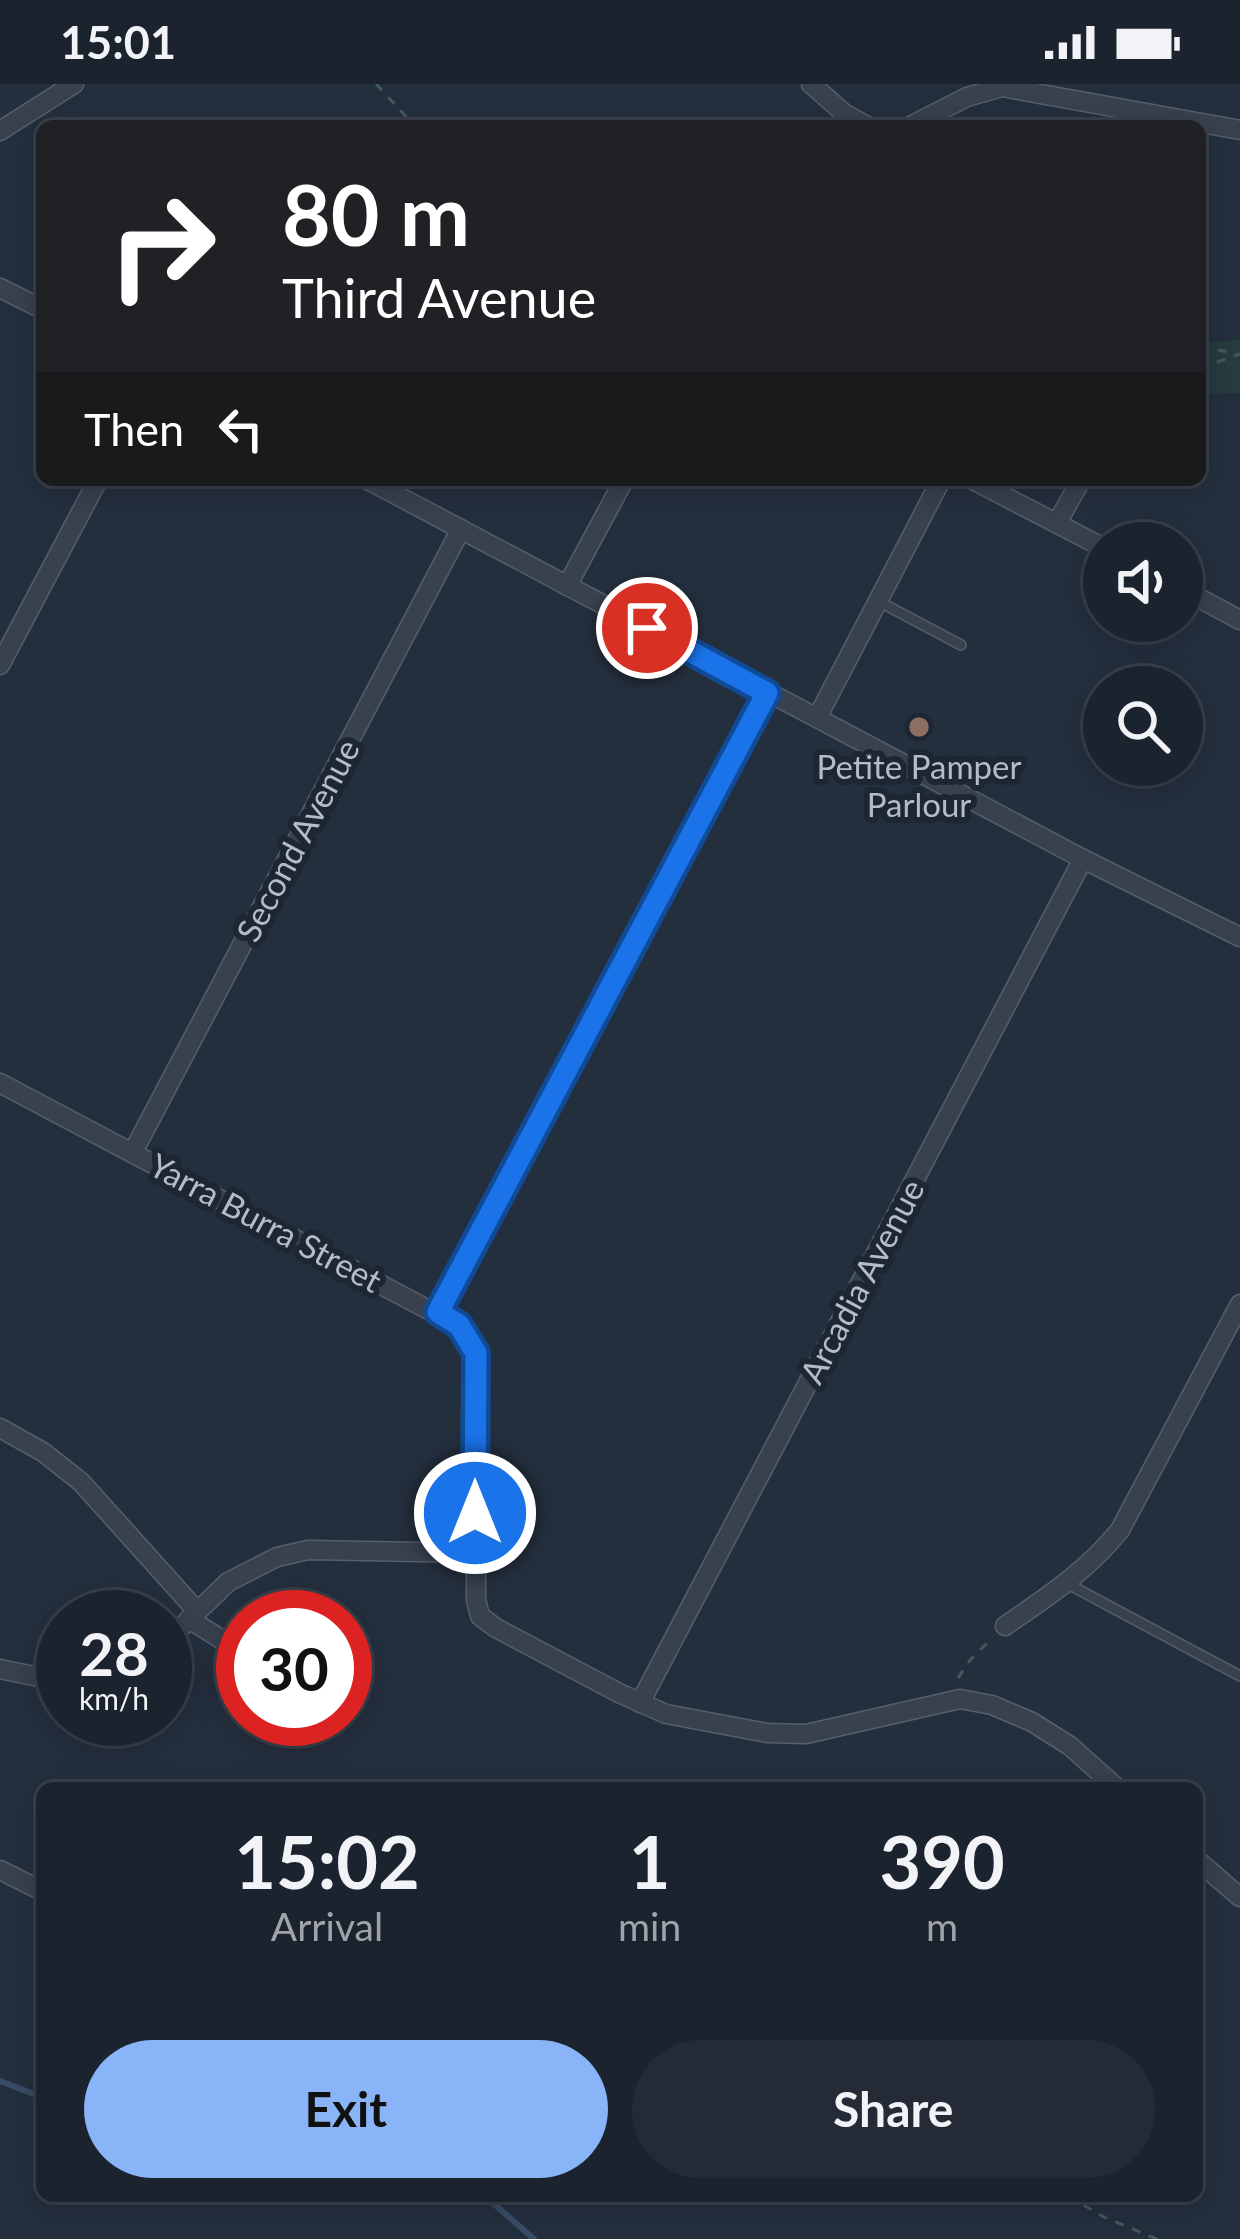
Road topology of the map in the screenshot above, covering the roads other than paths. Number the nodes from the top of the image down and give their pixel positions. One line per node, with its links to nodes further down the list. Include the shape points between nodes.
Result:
1 (74, 84): 7 (street)
2 (811, 84): 3 (street)
3 (856, 120)
4 (922, 120): 5 (street, via 1003,87)
5 (1185, 120)
6 (1206, 124): 8 (street)
7 (0, 130)
8 (1240, 130)
9 (0, 287): 10 (street)
10 (36, 306)
11 (95, 486): 25 (street)
12 (379, 486): 18 (street)
13 (621, 486): 20 (street)
14 (938, 486): 22 (street)
15 (985, 486): 17 (street)
16 (1078, 486): 17 (street)
17 (1058, 523): 19 (street)
18 (461, 529): 20 (street); 31 (street, Second Avenue)
19 (1083, 537)
20 (567, 586): 26 (street)
21 (1203, 600): 23 (street)
22 (878, 601): 24 (lane); 27 (street)
23 (1240, 620)
24 (961, 644)
25 (0, 665)
26 (767, 693): 27 (street); 33 (street)
27 (817, 718): 28 (street)
28 (1083, 859): 29 (street); 43 (street, Arcadia Avenue)
29 (1240, 937)
30 (0, 1083): 31 (street, Yarra Burra Street)
31 (133, 1152): 33 (street, Yarra Burra Street)
32 (1240, 1304): 36 (street, via 1120,1530)
33 (438, 1312): 35 (street, Yarra Burra Street, via 459,1325 476,1353)
34 (0, 1429): 37 (street, via 81,1482)
35 (475, 1553): 37 (street, via 294,1553 246,1570); 43 (street, Yarra Burra Street, via 480,1616)
36 (1068, 1584): 38 (street); 42 (lane)
37 (193, 1615): 39 (street)
38 (1005, 1627)
39 (216, 1632)
40 (0, 1669): 41 (street)
41 (36, 1676)
42 (1240, 1676)
43 (640, 1703): 44 (street, via 788,1735 942,1701 976,1701 1032,1723)
44 (1110, 1782)
45 (1203, 1865): 48 (street)
46 (0, 1870): 47 (street)
47 (36, 1888)
48 (1240, 1897)

